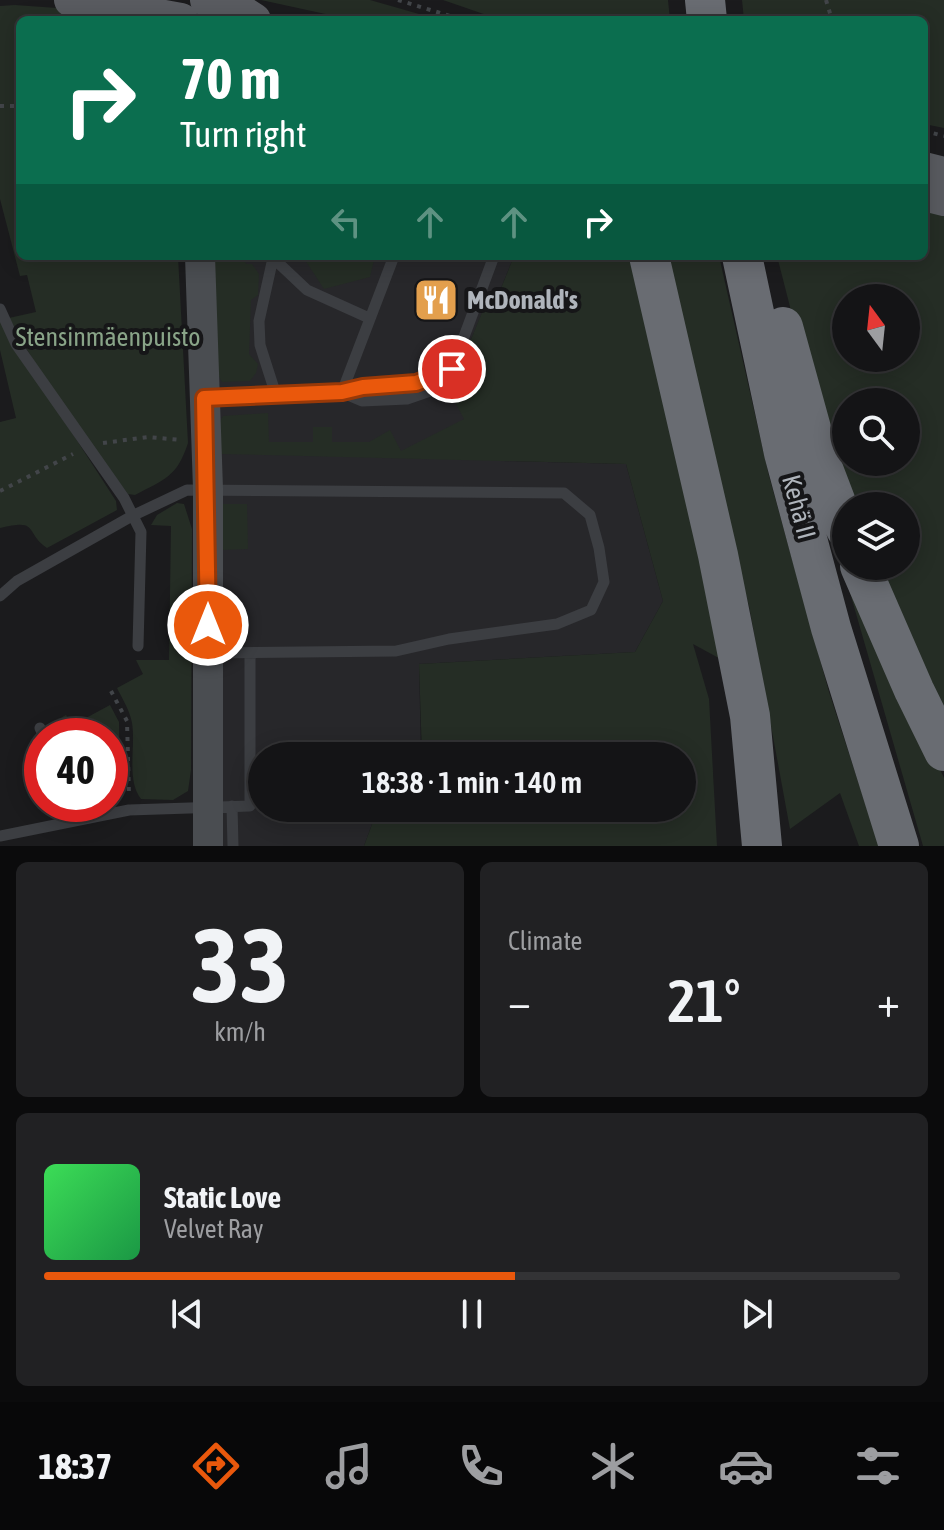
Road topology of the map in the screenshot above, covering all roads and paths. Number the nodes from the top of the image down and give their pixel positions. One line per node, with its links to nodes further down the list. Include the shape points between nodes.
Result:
1 (71, 0): 4 (main road)
2 (207, 0): 5 (main road)
3 (398, 0): 6 (path)
4 (176, 13)
5 (248, 16)
6 (450, 16)
7 (200, 260): 19 (street)
8 (271, 260): 18 (lane, via 259,321 260,345)
9 (275, 260): 16 (lane, via 307,290)
10 (392, 260): 16 (lane)
11 (493, 260): 17 (lane, via 452,369 433,390 407,399 362,401)
12 (650, 260): 39 (highway, via 747,702)
13 (743, 260): 40 (highway, Kehä II, via 788,467)
14 (766, 260): 24 (highway)
15 (0, 309): 21 (lane, via 16,344)
16 (369, 318): 17 (lane)
17 (342, 392): 18 (lane)
18 (276, 395): 19 (lane)
19 (204, 398): 22 (street)
20 (192, 441): 21 (path, via 148,437)
21 (89, 445): 23 (path); 25 (lane)
22 (208, 489): 25 (lane, via 172,494); 29 (street); 30 (lane, via 564,493 590,515 596,537 604,582 591,610 557,624 396,651)
23 (0, 491)
24 (832, 492)
25 (132, 516): 27 (lane, via 17,581); 28 (lane, via 141,532)
26 (866, 580): 32 (highway)
27 (0, 596)
28 (138, 646)
29 (208, 653): 30 (lane); 33 (street)
30 (250, 653): 33 (lane, via 250,806)
31 (111, 691): 34 (path, via 127,721)
32 (944, 751)
33 (220, 807): 34 (lane); 37 (street); 38 (lane)
34 (129, 810)
35 (69, 822): 36 (lane)
36 (0, 836)
37 (208, 846)
38 (233, 846)
39 (762, 846)
40 (899, 846)

